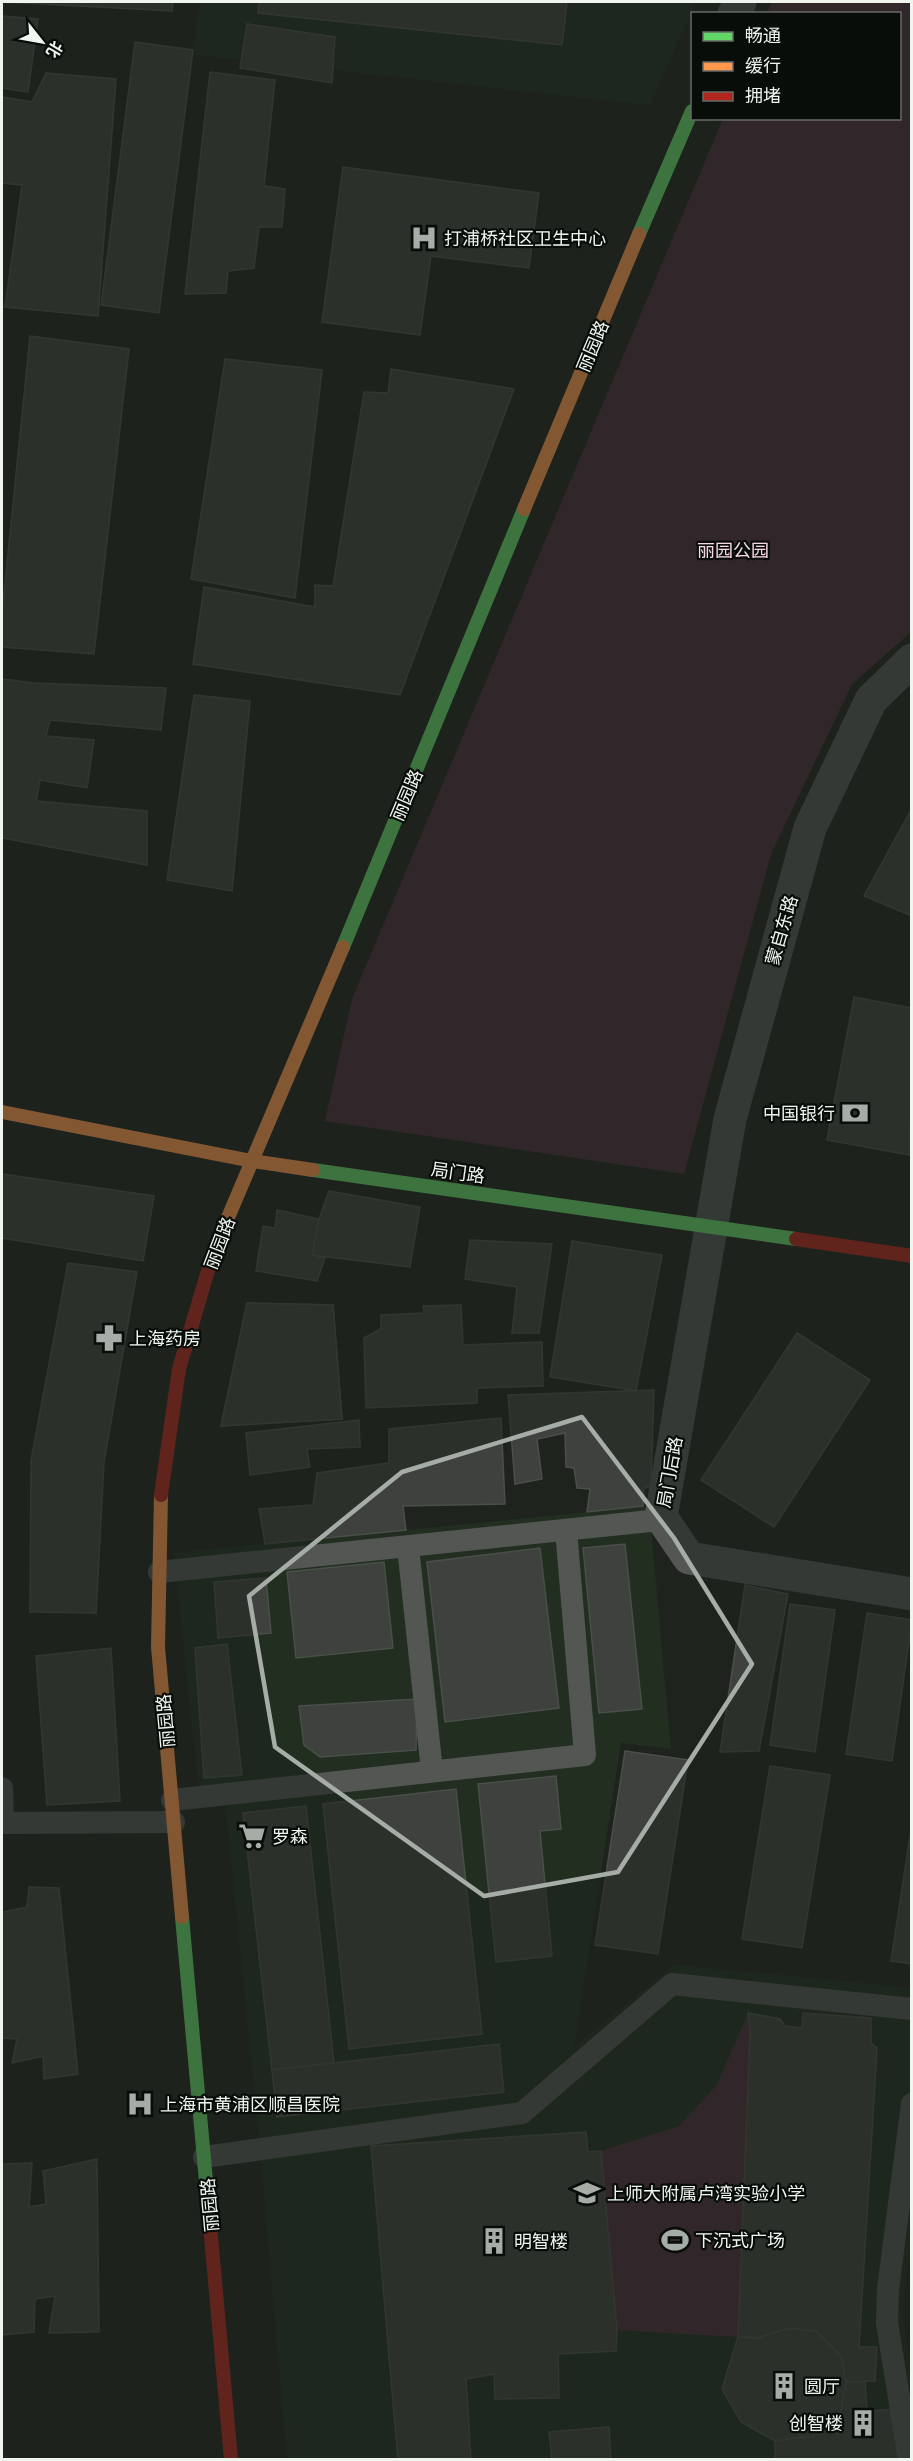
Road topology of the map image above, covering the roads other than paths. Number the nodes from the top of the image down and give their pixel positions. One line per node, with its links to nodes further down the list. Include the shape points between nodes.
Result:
1 (691, 116): 4 (street, 丽园路)
2 (912, 660): 5 (street, 蒙自东路, via 871,700 810,828 730,1119)
3 (2, 1112): 4 (street, 局门路)
4 (252, 1161): 5 (street, 局门路); 10 (street, 丽园路, via 214,1250 179,1369 160,1504)
5 (710, 1226): 6 (street, 局门路); 7 (street, 局门后路)
6 (912, 1256)
7 (661, 1517): 8 (lane); 11 (street, 局门后路, via 689,1558)
8 (566, 1530): 9 (lane); 12 (lane, via 585,1755)
9 (408, 1547): 10 (lane); 12 (lane)
10 (159, 1572): 14 (street, 丽园路, via 158,1647)
11 (912, 1594)
12 (432, 1771): 14 (lane)
13 (2, 1788): 16 (lane)
14 (172, 1800): 15 (street, 丽园路)
15 (174, 1822): 16 (lane); 19 (street, 丽园路)
16 (2, 1823)
17 (912, 2009): 19 (lane, via 672,1984 522,2113)
18 (912, 2104): 21 (lane, via 887,2323)
19 (204, 2157): 20 (street, 丽园路)
20 (231, 2460)
21 (909, 2460)

